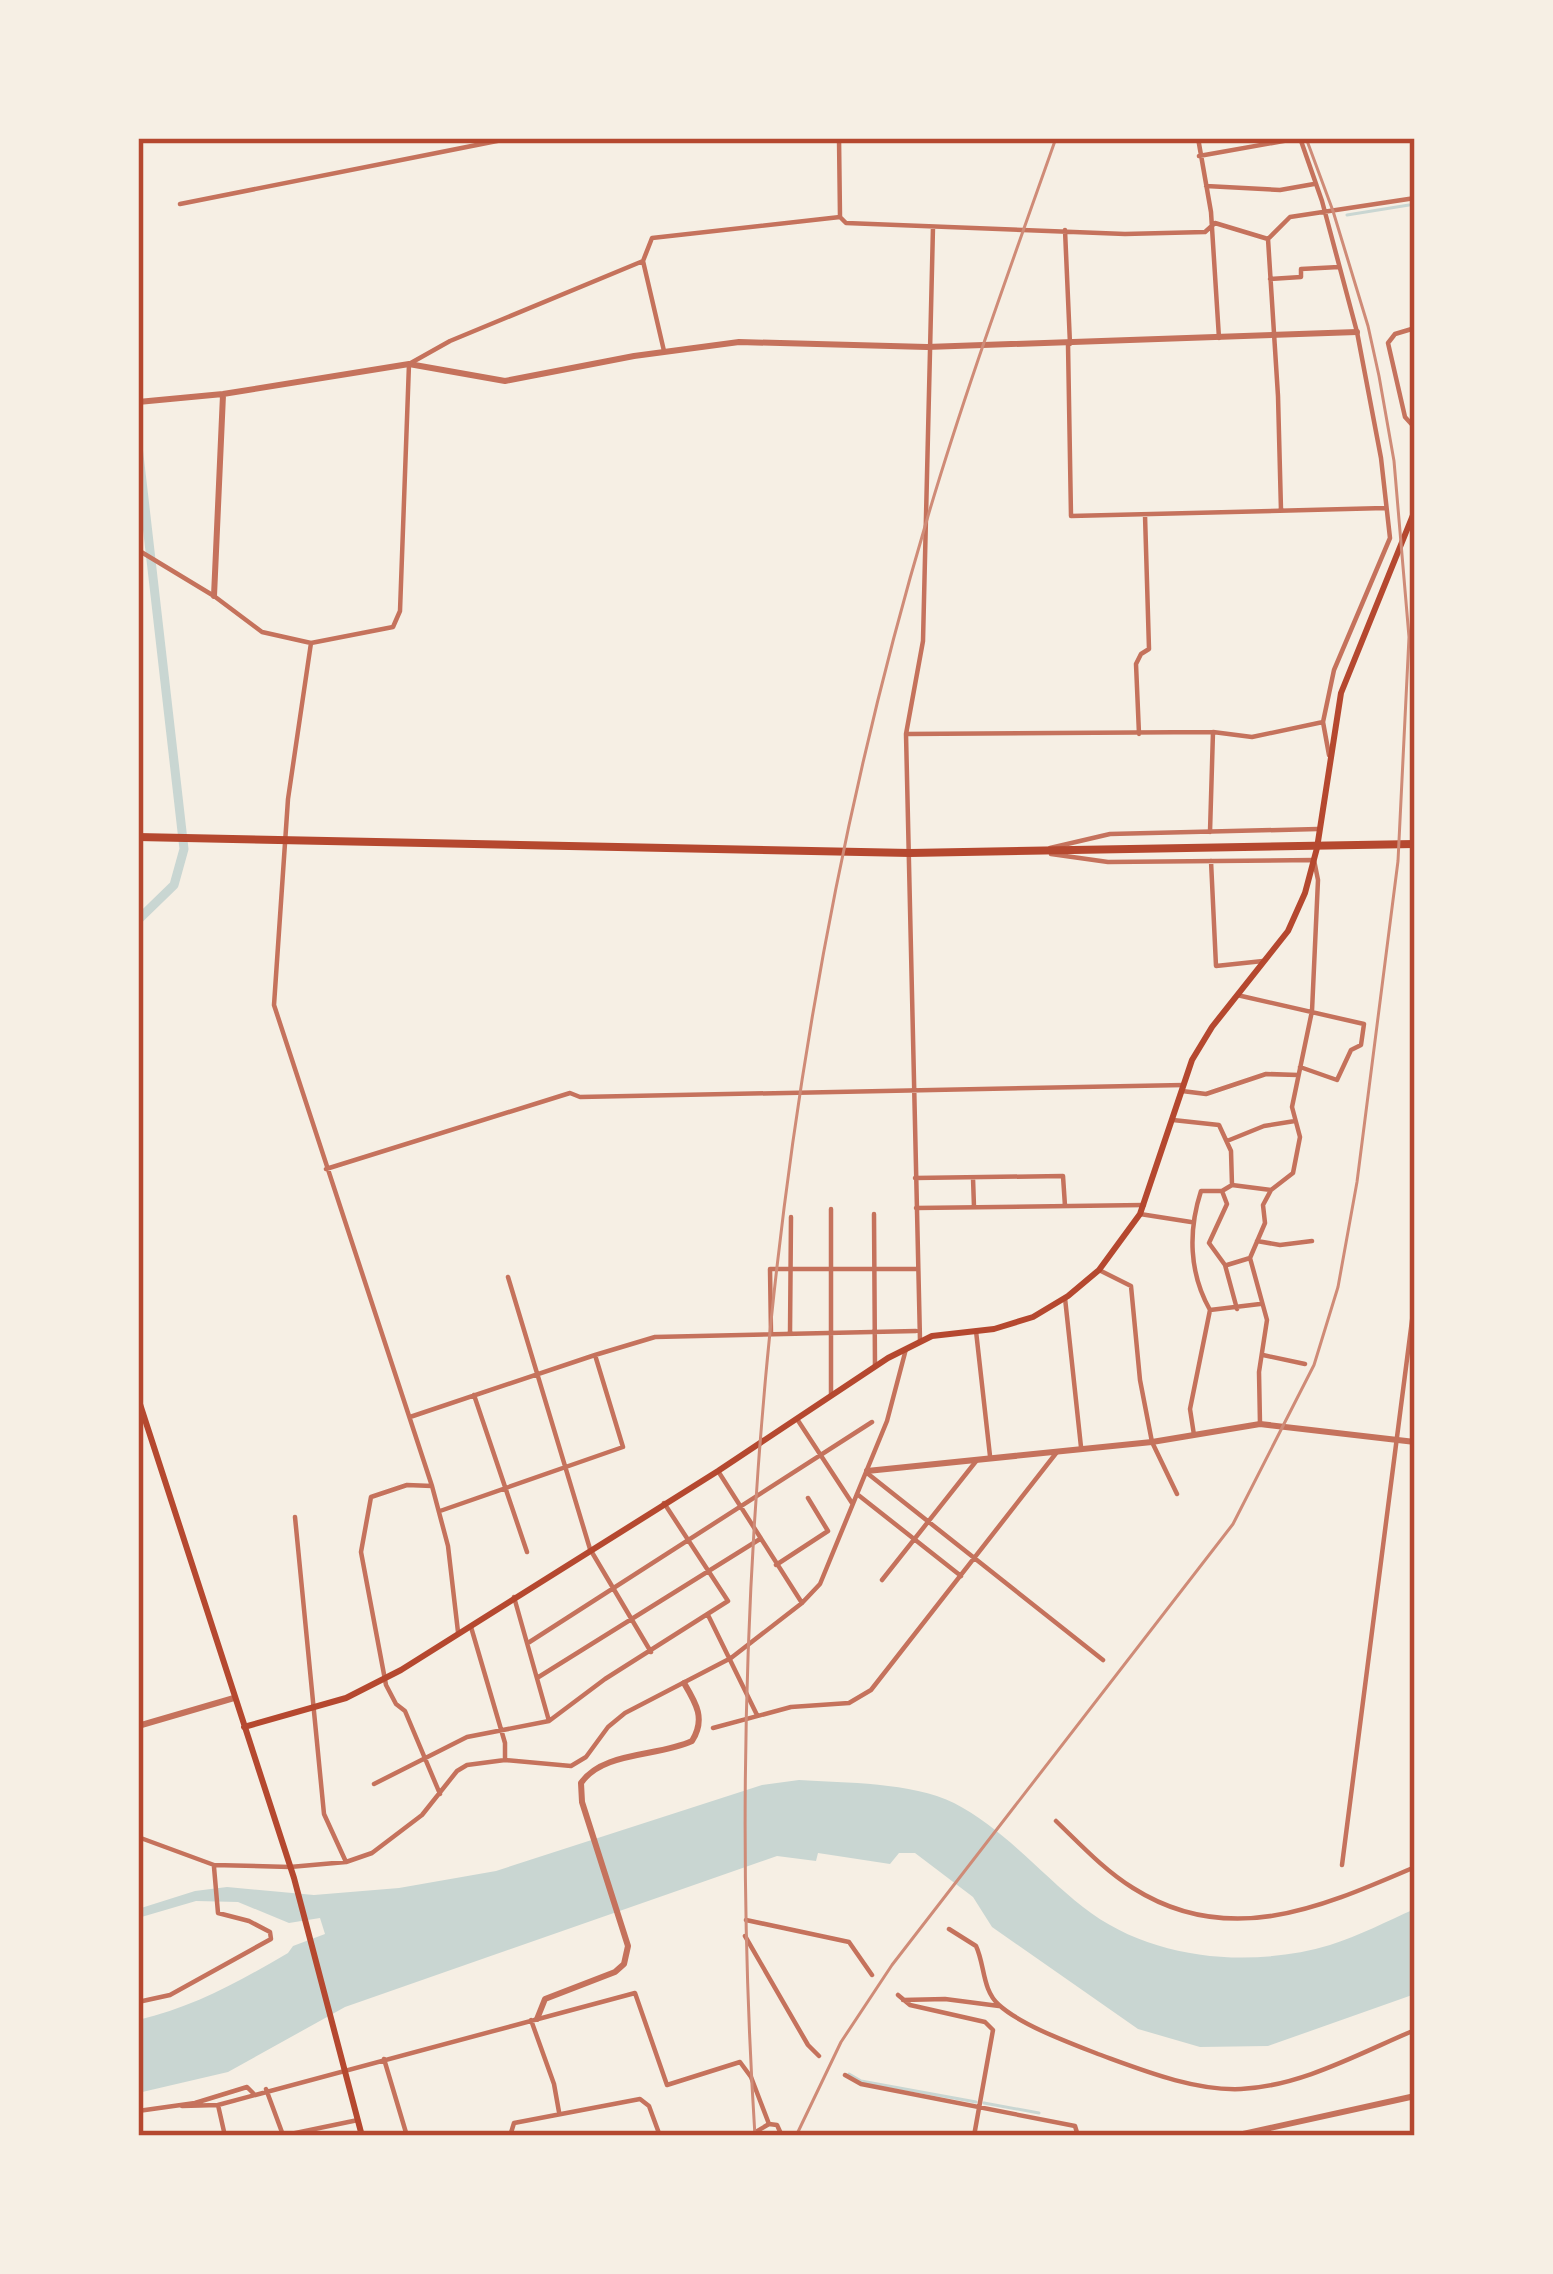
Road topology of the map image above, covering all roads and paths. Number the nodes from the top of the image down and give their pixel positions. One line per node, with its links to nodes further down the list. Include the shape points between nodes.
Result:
1 (512, 138): 9 (street)
2 (839, 138): 11 (street)
3 (1198, 138): 5 (street)
4 (1300, 138): 5 (street); 6 (street)
5 (1199, 156): 7 (street)
6 (1316, 184): 7 (street); 10 (street)
7 (1206, 186): 12 (street)
8 (1415, 198): 10 (street)
9 (180, 204)
10 (1324, 212): 15 (street, via 1290,217); 17 (street)
11 (840, 217): 13 (street); 16 (street, via 652,238)
12 (1210, 224): 14 (street, via 1205,232); 15 (street); 22 (street)
13 (933, 227): 14 (street); 24 (street)
14 (1065, 230): 23 (street)
15 (1268, 238): 18 (street)
16 (644, 261): 25 (street); 26 (street)
17 (1340, 267): 18 (street); 20 (street)
18 (1270, 279): 21 (street)
19 (1415, 328): 29 (street, via 1388,343 1405,417)
20 (1357, 332): 21 (street); 30 (street)
21 (1274, 336): 22 (street); 31 (street)
22 (1219, 338): 23 (street)
23 (1069, 344): 24 (street); 33 (street, via 1071,516)
24 (927, 347): 25 (street, via 740,342); 39 (street, via 923,641)
25 (664, 352): 26 (street, via 505,381)
26 (409, 364): 27 (street); 36 (street, via 400,611 381,632)
27 (223, 394): 28 (street); 35 (street)
28 (138, 403)
29 (1415, 428)
30 (1388, 508): 31 (street); 37 (street, via 1390,538 1334,670)
31 (1280, 510): 33 (street)
32 (1415, 510): 41 (main road, via 1351,662)
33 (1145, 514): 40 (street, via 1150,649 1136,664)
34 (138, 550): 35 (street)
35 (214, 596): 36 (street, via 262,632)
36 (311, 643): 45 (street)
37 (1323, 722): 38 (street, via 1274,735); 41 (street)
38 (1213, 732): 40 (street); 43 (street)
39 (906, 734): 40 (street); 48 (street)
40 (1139, 734)
41 (1329, 755): 42 (main road)
42 (1318, 829): 43 (street); 49 (main road)
43 (1210, 832): 47 (street, via 1110,834)
44 (143, 838): 45 (main road)
45 (285, 841): 48 (main road); 61 (street, via 274,1005)
46 (1415, 844): 47 (main road)
47 (1046, 851): 48 (main road); 50 (street, via 1108,862)
48 (910, 853): 57 (street)
49 (1314, 860): 50 (street); 51 (main road, via 1288,931); 53 (street)
50 (1211, 861): 51 (street, via 1216,967)
51 (1263, 961): 52 (main road)
52 (1237, 995): 53 (street); 56 (main road, via 1192,1060)
53 (1312, 1011): 54 (street); 54 (street, via 1364,1024 1364,1033 1337,1080)
54 (1300, 1067): 55 (street)
55 (1298, 1076): 56 (street, via 1266,1074 1206,1094); 59 (street)
56 (1183, 1088): 57 (street); 58 (main road)
57 (914, 1091): 61 (street, via 570,1093); 62 (street)
58 (1172, 1120): 60 (street, via 1219,1125); 71 (main road)
59 (1295, 1121): 60 (street); 65 (street, via 1293,1173)
60 (1227, 1142): 64 (street)
61 (326, 1169): 105 (street)
62 (915, 1178): 63 (street); 68 (street)
63 (973, 1178): 67 (street, via 1063,1176); 69 (street)
64 (1232, 1185): 65 (street); 66 (street)
65 (1271, 1190): 76 (street)
66 (1222, 1191): 74 (street, via 1201,1191); 78 (street, via 1227,1204 1209,1243)
67 (1065, 1206): 69 (street); 71 (street)
68 (916, 1208): 69 (street); 82 (street)
69 (974, 1208)
70 (830, 1209): 81 (street)
71 (1142, 1209): 74 (street); 83 (main road)
72 (874, 1214): 79 (street)
73 (791, 1217): 80 (street)
74 (1191, 1222): 89 (street, via 1196,1285)
75 (1312, 1240): 76 (street)
76 (1257, 1241): 77 (street)
77 (1250, 1258): 78 (street); 87 (street)
78 (1225, 1265): 88 (street)
79 (875, 1268): 81 (street); 82 (street); 91 (street)
80 (791, 1269): 81 (street); 93 (street, via 770,1269); 94 (street)
81 (831, 1269): 92 (street)
82 (916, 1269): 95 (street)
83 (1099, 1270): 86 (main road); 111 (street, via 1131,1286)
84 (508, 1277): 101 (street)
85 (1415, 1297): 110 (street)
86 (1065, 1298): 90 (main road, via 1033,1317); 113 (street)
87 (1260, 1304): 88 (street); 98 (street, via 1267,1320)
88 (1237, 1309): 89 (street)
89 (1210, 1310): 109 (street, via 1190,1409)
90 (976, 1331): 95 (main road); 116 (street)
91 (875, 1332): 92 (street); 95 (street); 100 (street)
92 (831, 1333): 94 (street); 103 (street)
93 (771, 1334): 94 (street); 97 (street, via 655,1337)
94 (790, 1334)
95 (919, 1336): 96 (main road)
96 (906, 1349): 100 (main road); 120 (street)
97 (595, 1355): 101 (street); 118 (street, via 623,1447)
98 (1263, 1355): 99 (street); 108 (street)
99 (1305, 1364)
100 (874, 1367): 103 (main road)
101 (536, 1374): 102 (street); 118 (street)
102 (474, 1395): 105 (street); 122 (street)
103 (832, 1396): 106 (main road)
104 (139, 1403): 156 (main road)
105 (410, 1417): 121 (street)
106 (796, 1419): 115 (street); 119 (main road)
107 (872, 1421): 115 (street)
108 (1260, 1424): 109 (street); 110 (street)
109 (1194, 1435): 111 (street)
110 (1398, 1439): 112 (street); 172 (street)
111 (1152, 1442): 113 (street); 124 (street)
112 (1415, 1442)
113 (1082, 1449): 114 (street)
114 (1057, 1452): 116 (street); 137 (street)
115 (821, 1456): 126 (street); 128 (street)
116 (990, 1459): 117 (street)
117 (977, 1460): 120 (street); 131 (street)
118 (566, 1468): 122 (street); 135 (street)
119 (718, 1471): 127 (main road); 128 (street)
120 (867, 1472): 123 (street); 131 (street)
121 (433, 1486): 129 (street); 154 (street, via 371,1497 361,1552)
122 (506, 1487): 129 (street); 136 (street)
123 (856, 1493): 126 (street); 134 (street)
124 (1178, 1494)
125 (808, 1498): 138 (street, via 828,1531)
126 (852, 1502): 144 (street, via 820,1584)
127 (664, 1503): 132 (street); 135 (main road)
128 (740, 1507): 132 (street); 133 (street)
129 (440, 1511): 148 (street)
130 (295, 1517): 157 (street)
131 (928, 1523): 134 (street); 137 (street)
132 (688, 1539): 139 (street); 142 (street)
133 (760, 1539): 138 (street); 139 (street)
134 (915, 1540): 140 (street); 141 (street)
135 (590, 1549): 142 (street); 143 (main road)
136 (527, 1552)
137 (973, 1559): 140 (street); 152 (street)
138 (776, 1565): 144 (street)
139 (708, 1570): 145 (street, via 728,1601); 146 (street)
140 (961, 1576): 158 (street, via 871,1690 849,1703)
141 (882, 1580)
142 (614, 1588): 146 (street); 149 (street)
143 (514, 1597): 147 (main road); 149 (street)
144 (802, 1603): 151 (street)
145 (708, 1615): 150 (street); 151 (street)
146 (631, 1618): 150 (street); 153 (street)
147 (470, 1624): 148 (main road); 163 (street)
148 (458, 1632): 154 (main road)
149 (528, 1643): 153 (street)
150 (651, 1652): 159 (street)
151 (731, 1658): 155 (street); 158 (street)
152 (1103, 1660)
153 (537, 1678): 159 (street)
154 (384, 1679): 157 (main road); 164 (street)
155 (684, 1683): 165 (street, via 625,1713 571,1766); 181 (street, via 700,1721 692,1742 600,1765 581,1783 626,1941 624,1964 545,1999)
156 (234, 1699): 160 (street); 161 (main road)
157 (314, 1707): 161 (main road); 170 (street, via 324,1814)
158 (757, 1715): 162 (street)
159 (549, 1721): 163 (street)
160 (138, 1726)
161 (244, 1727): 173 (main road)
162 (713, 1728)
163 (501, 1730): 164 (street); 165 (street)
164 (425, 1758): 166 (street); 167 (street)
165 (505, 1760): 167 (street, via 467,1765)
166 (374, 1784)
167 (440, 1794): 170 (street, via 400,1833)
168 (1056, 1821): 174 (street, via 1131,1887 1213,1917 1294,1914)
169 (138, 1837): 171 (street)
170 (346, 1862): 173 (street)
171 (214, 1865): 173 (street); 179 (street, via 218,1913 249,1921 271,1939 170,1995)
172 (1342, 1865)
173 (290, 1867): 185 (main road)
174 (1415, 1867)
175 (746, 1920): 178 (street, via 849,1942)
176 (949, 1929): 180 (street, via 976,1946)
177 (745, 1936): 183 (street)
178 (872, 1975)
179 (138, 2002)
180 (1000, 2006): 182 (street, via 1144,2071 1235,2089 1293,2079); 192 (street, via 900,1997 993,2030)
181 (534, 2019): 184 (street); 194 (street); 196 (street, via 635,1993 668,2085 740,2062)
182 (1415, 2030)
183 (819, 2056)
184 (384, 2059): 185 (street); 200 (street)
185 (346, 2069): 187 (street); 195 (main road)
186 (845, 2075): 192 (street)
187 (266, 2089): 188 (street); 198 (street)
188 (254, 2093): 190 (street, via 247,2087); 191 (street)
189 (1415, 2096): 207 (street)
190 (179, 2105): 191 (street); 193 (street)
191 (218, 2105): 197 (street)
192 (979, 2108): 205 (street); 206 (street, via 1076,2126)
193 (138, 2111)
194 (559, 2114): 201 (street, via 514,2123); 202 (street, via 640,2099)
195 (358, 2120): 198 (street); 199 (main road)
196 (770, 2124): 203 (street); 204 (street)
197 (225, 2136)
198 (282, 2136)
199 (362, 2136)
200 (407, 2136)
201 (510, 2136)
202 (660, 2136)
203 (749, 2136)
204 (782, 2136)
205 (974, 2136)
206 (1078, 2136)
207 (1234, 2136)

